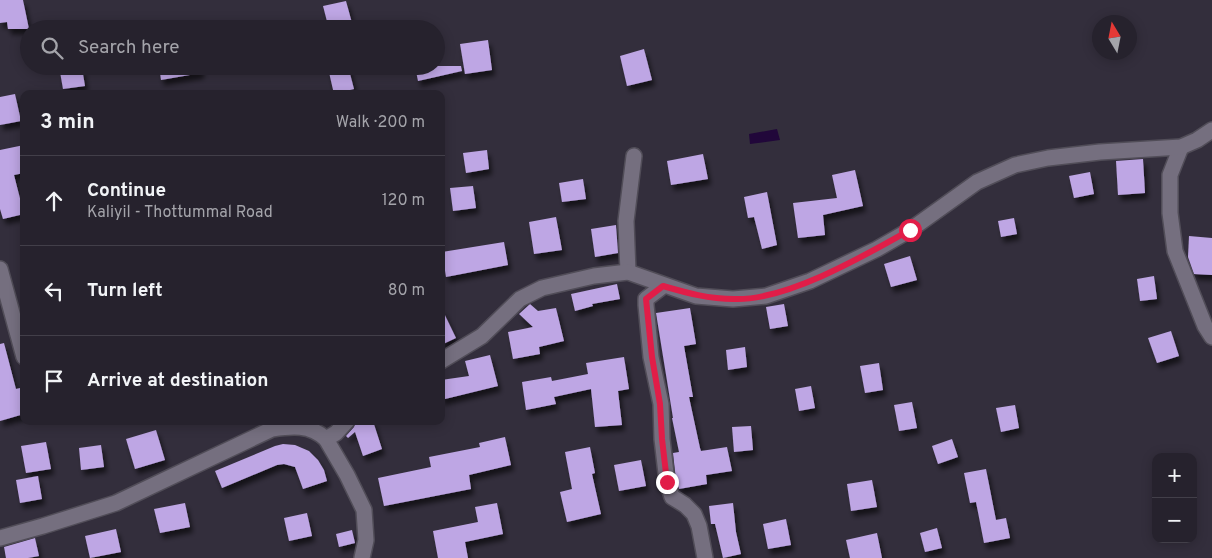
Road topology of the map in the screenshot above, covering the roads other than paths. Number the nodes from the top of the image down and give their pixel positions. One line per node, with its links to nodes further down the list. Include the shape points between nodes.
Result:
1 (1212, 130): 2 (main road)
2 (1181, 147): 6 (main road, via 1100,152 1015,165 977,182 910,230 877,249 810,281 766,296 733,299 696,296); 7 (main road, via 1170,175 1175,251)
3 (634, 156): 5 (main road, via 626,221)
4 (0, 269): 8 (main road)
5 (628, 272): 6 (main road); 9 (main road, via 542,288 520,299 482,336)
6 (663, 286): 16 (main road, via 646,299 666,475 672,497 694,514)
7 (1212, 337)
8 (20, 342)
9 (445, 359)
10 (286, 425): 14 (main road, via 116,503)
11 (293, 425): 13 (main road, via 314,431)
12 (343, 425): 13 (main road)
13 (326, 439): 15 (main road, via 364,510 366,540)
14 (0, 538)
15 (362, 558)
16 (705, 558)

